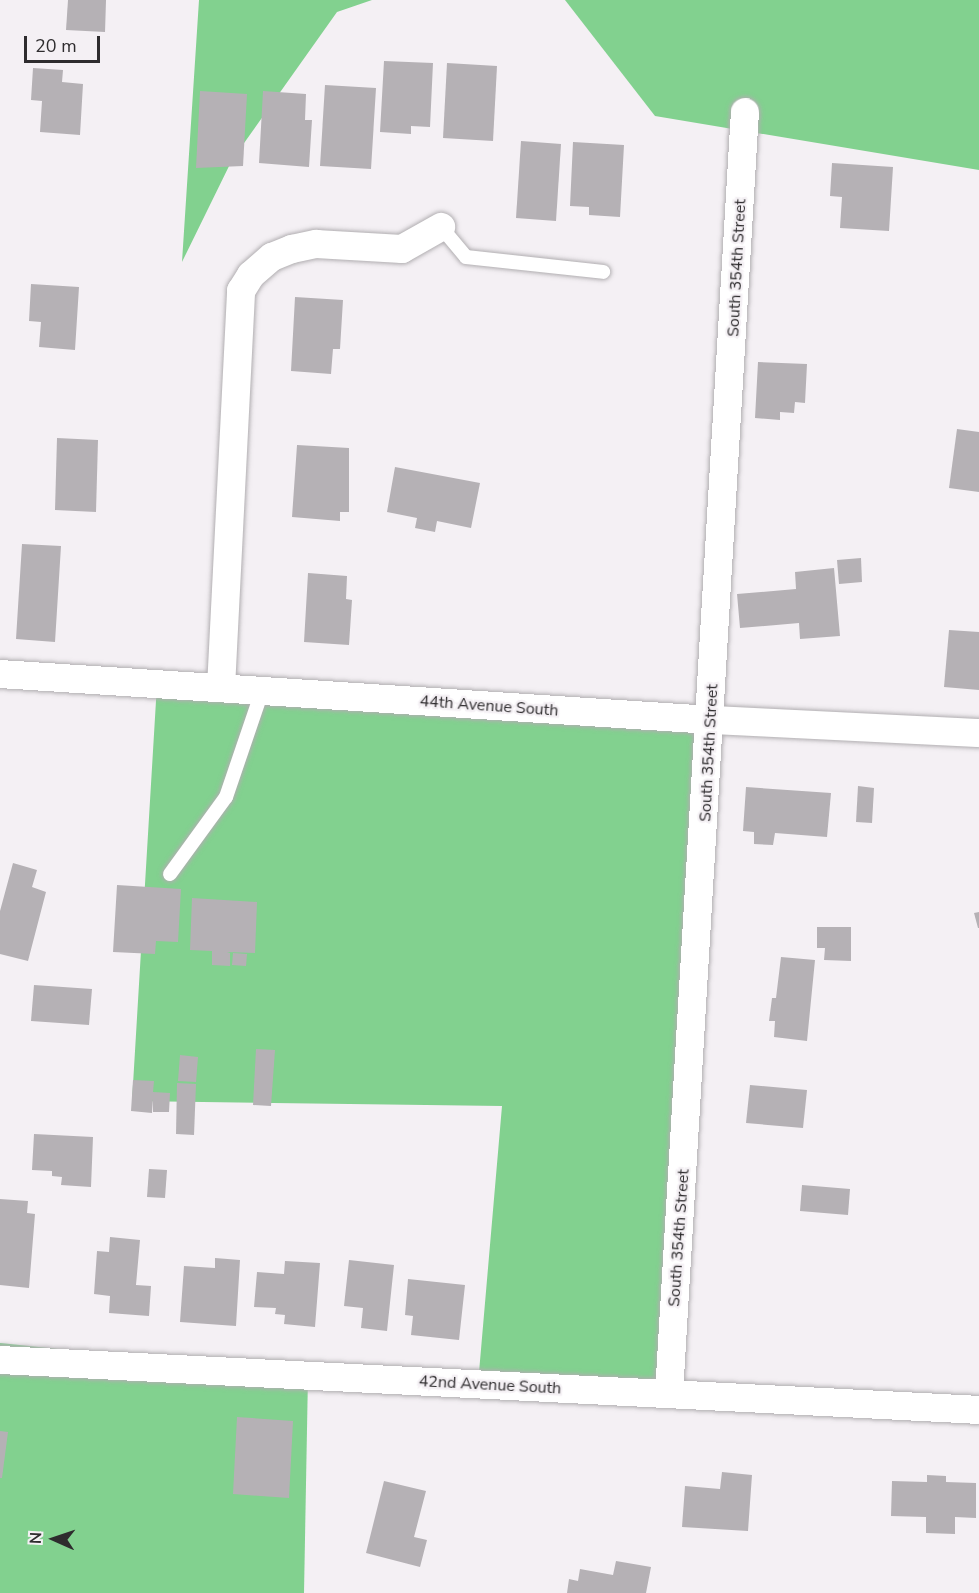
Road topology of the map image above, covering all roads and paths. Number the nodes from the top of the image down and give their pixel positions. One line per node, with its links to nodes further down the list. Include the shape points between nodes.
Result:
1 (745, 112): 7 (street, South 354th Street)
2 (441, 227): 3 (lane, via 466,257); 5 (street, via 402,249 316,244 292,249 272,257 251,275 241,291)
3 (603, 272)
4 (0, 674): 5 (street, 44th Avenue South)
5 (220, 688): 6 (street, 44th Avenue South)
6 (262, 691): 7 (street, 44th Avenue South); 9 (lane, via 226,797)
7 (712, 720): 8 (street, 44th Avenue South); 11 (street, South 354th Street)
8 (979, 733)
9 (170, 874)
10 (0, 1360): 11 (street, 42nd Avenue South)
11 (669, 1394): 12 (street, 42nd Avenue South)
12 (979, 1410)

